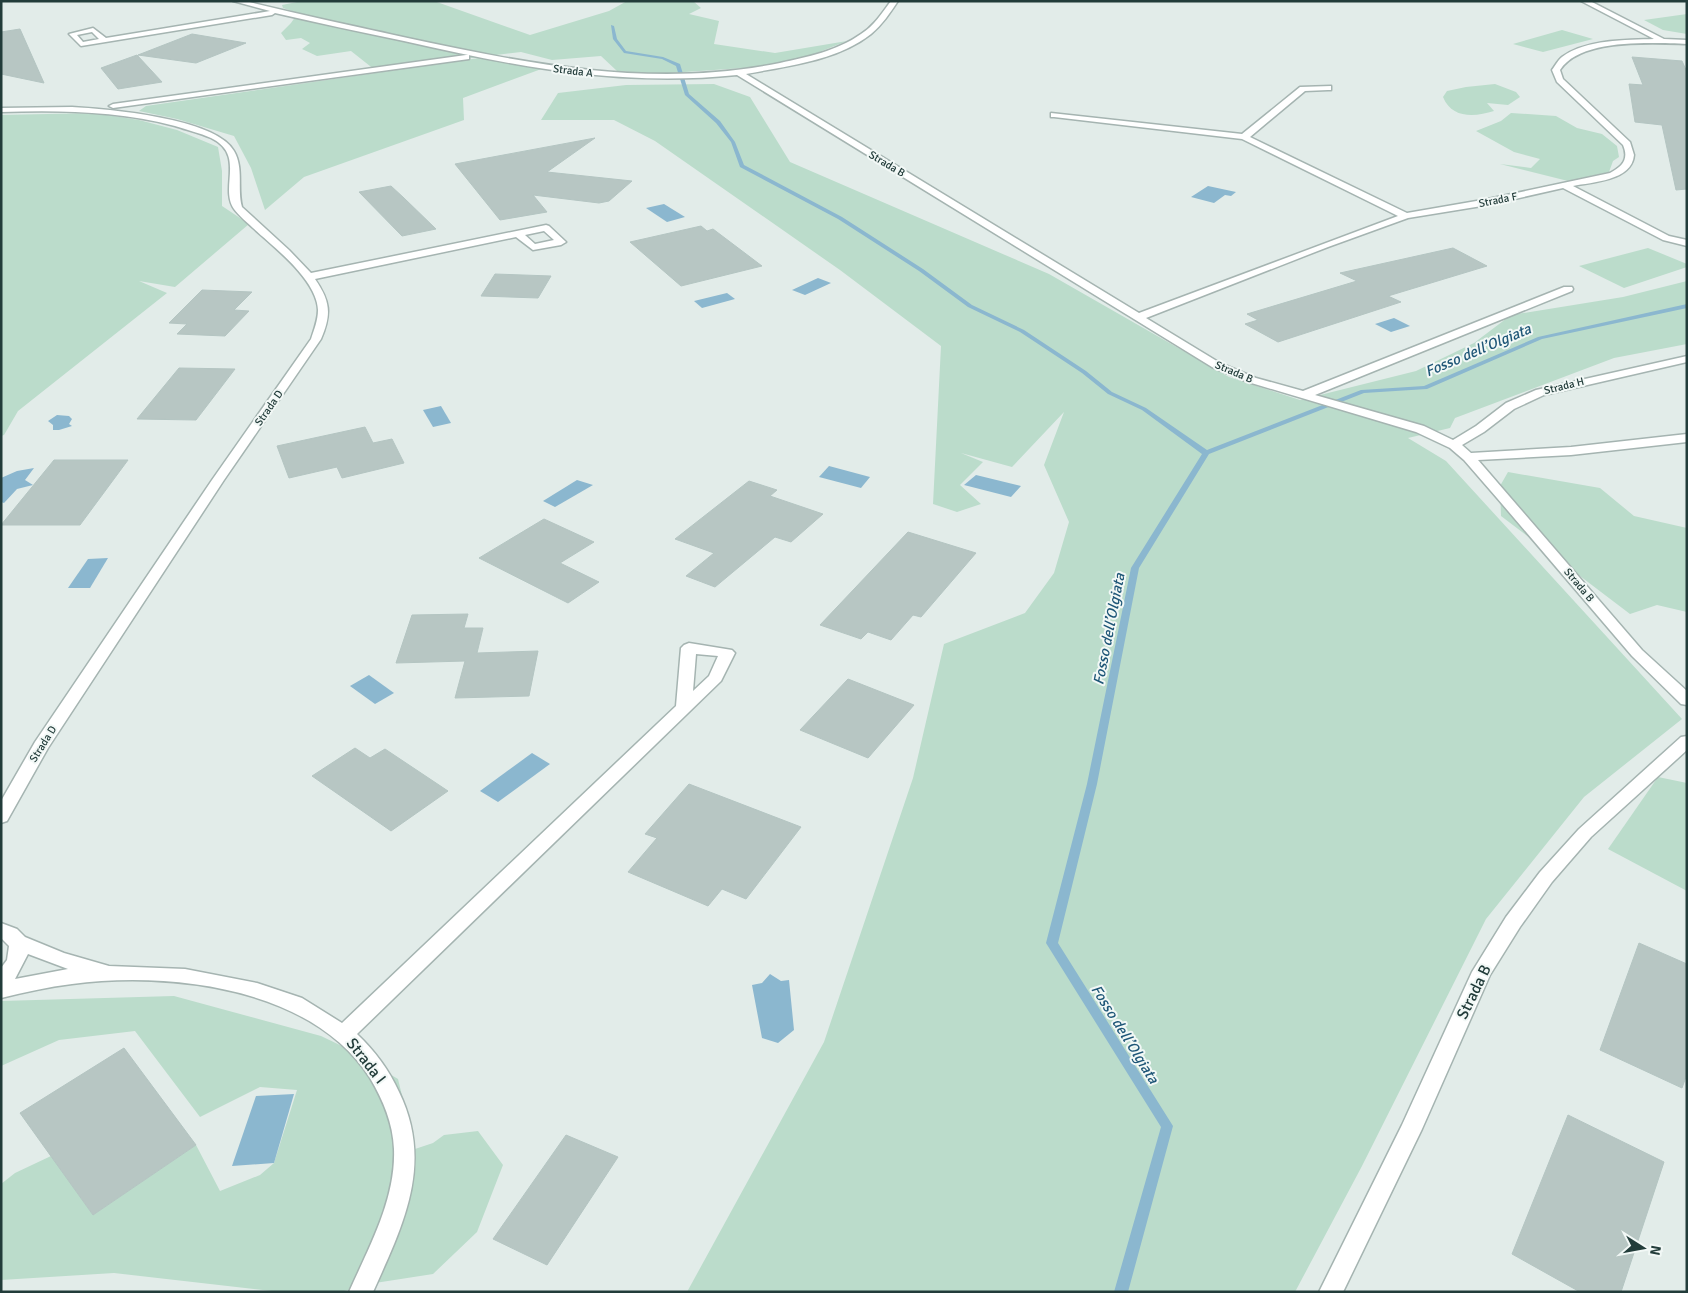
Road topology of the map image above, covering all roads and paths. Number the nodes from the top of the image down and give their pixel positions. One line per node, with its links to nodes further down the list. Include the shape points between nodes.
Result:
1 (236, 1): 4 (street, Strada A)
2 (895, 1): 9 (street, Strada A, via 871,30 846,46)
3 (1584, 1): 6 (street, Strada F)
4 (281, 12): 5 (street); 8 (street, Strada A)
5 (105, 40)
6 (1663, 42): 7 (street, Strada F); 15 (street, Strada F, via 1591,48 1569,54 1558,63 1556,70 1560,80 1628,144 1631,153 1628,165 1613,175)
7 (1687, 42)
8 (480, 55): 9 (street, Strada A, via 580,72 627,76); 12 (street, Strada D)
9 (740, 74): 21 (street, Strada B)
10 (1328, 88): 14 (street, via 1304,89)
11 (1, 110): 12 (street, Strada D)
12 (88, 110): 19 (street, Strada D, via 175,123 222,141 232,154 234,196 238,208)
13 (1121, 123): 13 (street, via 1112,122 1054,115 1061,109 1100,113); 14 (street)
14 (1244, 137): 16 (street)
15 (1565, 186): 16 (street, Strada F); 18 (street, via 1666,238)
16 (1406, 216): 21 (street, Strada F, via 1325,244)
17 (518, 234): 17 (street, via 546,228 562,242 533,248); 19 (street)
18 (1687, 243)
19 (308, 277): 30 (street, Strada D, via 323,302 324,314 316,339 40,746)
20 (1568, 289): 23 (street)
21 (1140, 317): 23 (street, Strada B, via 1228,371)
22 (1687, 359): 25 (street, Strada H, via 1540,392 1510,406)
23 (1304, 395): 25 (street, Strada B, via 1420,429)
24 (1687, 438): 26 (street, via 1571,451)
25 (1454, 446): 26 (street, Strada B)
26 (1468, 457): 27 (street, Strada B, via 1625,639)
27 (1687, 700)
28 (684, 708): 37 (street)
29 (1687, 741): 39 (street, Strada B, via 1585,833 1546,876 1513,922 1482,972 1407,1138)
30 (16, 791): 31 (street, Strada D); 32 (street, Strada D)
31 (1, 817)
32 (1, 829)
33 (6, 931): 34 (street, Strada I, via 61,960); 35 (street, via 20,952 16,964)
34 (114, 972): 36 (street, Strada I, via 54,979); 37 (street, Strada I, via 209,978 294,1002)
35 (1, 981)
36 (1, 990)
37 (344, 1034): 38 (street, Strada I, via 375,1067 395,1104 403,1130 405,1152 395,1205)
38 (361, 1292)
39 (1330, 1292)

